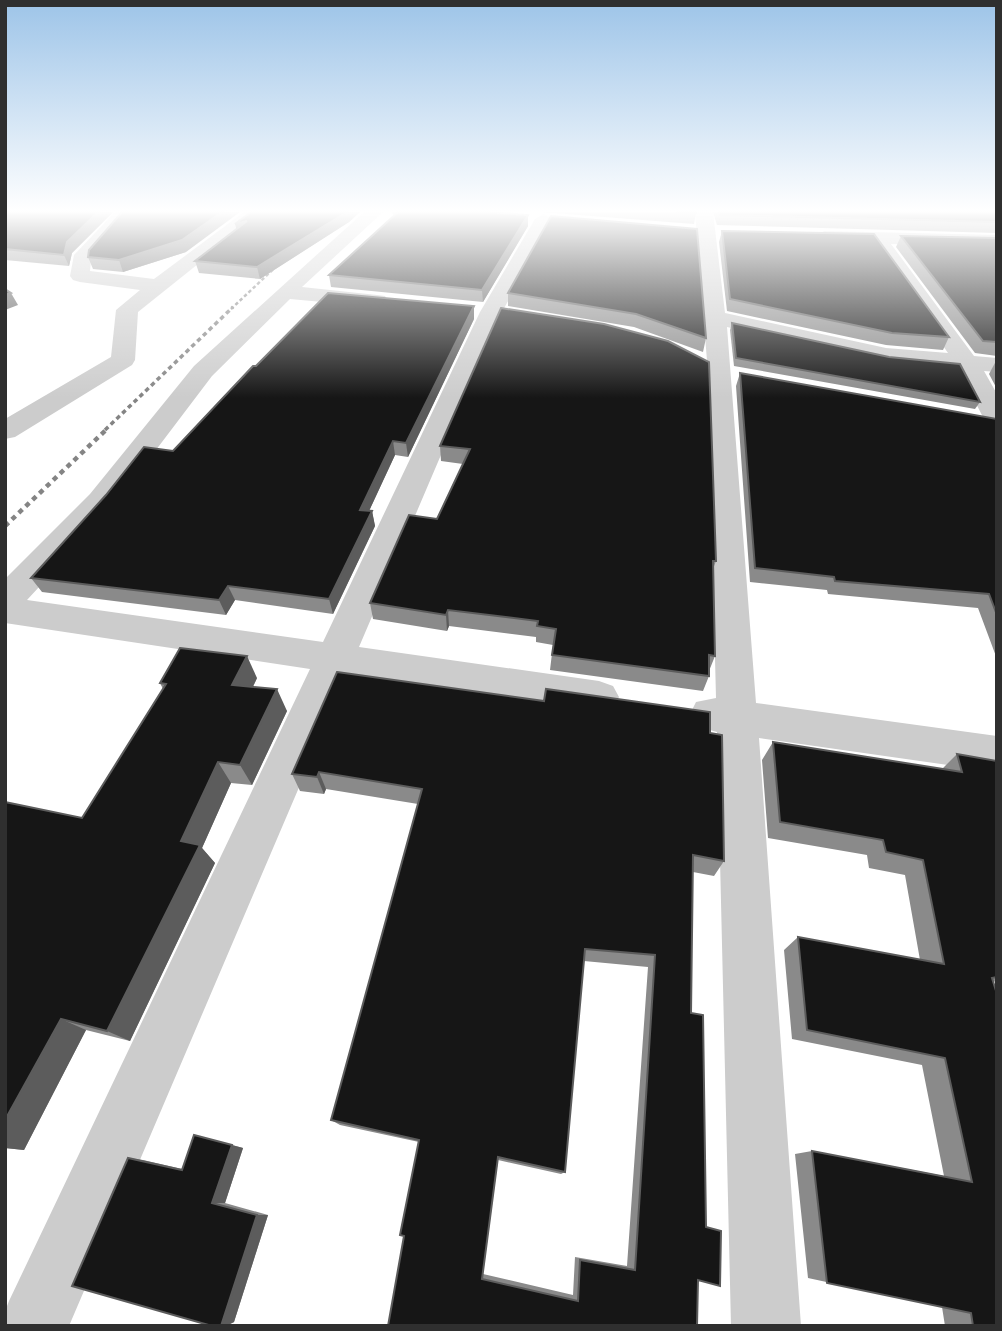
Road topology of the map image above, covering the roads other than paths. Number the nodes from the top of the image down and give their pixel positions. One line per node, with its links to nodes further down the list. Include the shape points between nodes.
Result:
1 (80, 274): 7 (street)
2 (173, 274): 7 (street)
3 (305, 274): 8 (street)
4 (516, 274): 17 (street, via 491,313)
5 (710, 274): 10 (street)
6 (903, 274): 11 (street)
7 (158, 286): 14 (street, via 127,310 123,360)
8 (285, 292): 9 (street); 15 (street, via 203,371 102,501)
9 (395, 303)
10 (713, 317): 11 (street, via 875,353); 20 (street, via 721,370)
11 (967, 363): 12 (street); 13 (street)
12 (997, 365)
13 (989, 421)
14 (5, 431)
15 (5, 601)
16 (5, 610): 17 (street)
17 (335, 658): 18 (street); 22 (street)
18 (639, 703)
19 (681, 709): 20 (street)
20 (736, 718): 21 (street); 23 (street)
21 (997, 754)
22 (34, 1326)
23 (766, 1326)

